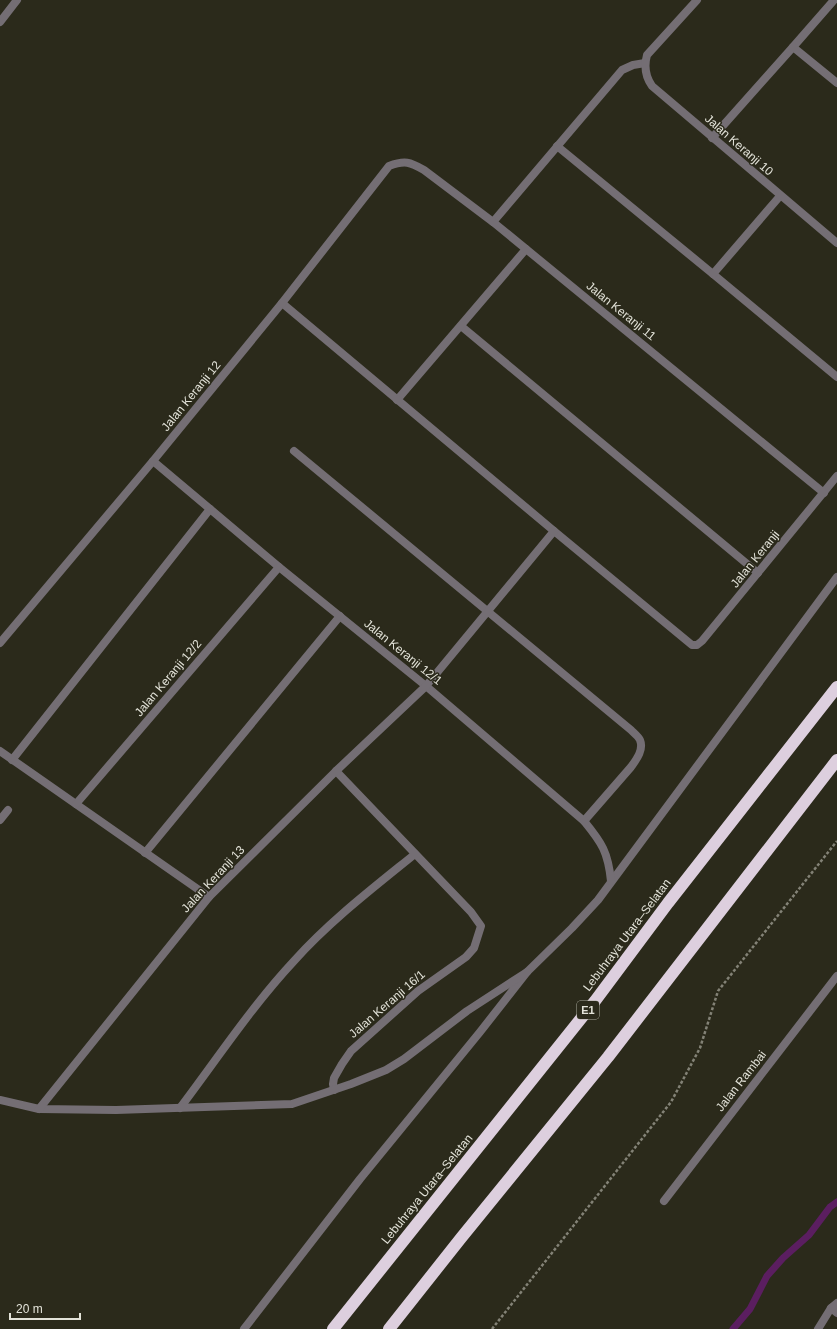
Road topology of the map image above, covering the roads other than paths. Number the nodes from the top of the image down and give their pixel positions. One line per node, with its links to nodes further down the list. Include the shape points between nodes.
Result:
1 (17, 0): 4 (street)
2 (697, 0): 6 (street, Jalan Keranji 10, via 647,55)
3 (834, 0): 5 (street)
4 (0, 22)
5 (793, 47): 7 (street); 8 (street)
6 (645, 63): 8 (street, Jalan Keranji 10, via 647,79 652,86); 9 (street, via 622,70)
7 (837, 83)
8 (712, 138): 11 (street, Jalan Keranji 10)
9 (557, 146): 12 (street); 15 (street)
10 (397, 163): 12 (street, Jalan Keranji 11, via 413,164 424,170); 16 (street, Jalan Keranji 12, via 390,166)
11 (780, 196): 13 (street, Jalan Keranji 10); 15 (street)
12 (493, 222): 14 (street, Jalan Keranji 11)
13 (837, 243)
14 (526, 249): 17 (street); 23 (street, Jalan Keranji 11)
15 (713, 274): 18 (street)
16 (282, 303): 19 (street); 21 (street, Jalan Keranji 12)
17 (461, 326): 19 (street); 27 (street)
18 (837, 377)
19 (397, 400): 25 (street)
20 (294, 451): 29 (street)
21 (153, 461): 24 (street, Jalan Keranji 12/1); 31 (street, Jalan Keranji 12)
22 (837, 476): 23 (street, Jalan Keranji)
23 (824, 493): 27 (street, Jalan Keranji)
24 (210, 509): 26 (street, Jalan Keranji 12/1); 35 (street)
25 (554, 532): 27 (street, Jalan Keranji, via 692,645 702,641); 29 (street, Jalan Keranji 13)
26 (279, 567): 30 (street, Jalan Keranji 12/1); 38 (street, Jalan Keranji 12/2)
27 (758, 573)
28 (837, 577): 44 (street)
29 (487, 612): 32 (street, Jalan Keranji 13); 41 (street, via 640,740 638,758)
30 (340, 616): 32 (street, Jalan Keranji 12/1); 42 (street)
31 (0, 643)
32 (426, 686): 37 (street, Jalan Keranji 13); 41 (street, Jalan Keranji 12/1)
33 (837, 687): 55 (highway, Lebuhraya Utara–Selatan / E1, via 668,903 595,1001)
34 (0, 751): 35 (street)
35 (12, 760): 38 (street)
36 (837, 760): 56 (highway, via 608,1057)
37 (336, 771): 43 (street); 45 (street, Jalan Keranji 13)
38 (76, 804): 42 (street)
39 (8, 810): 40 (street)
40 (0, 820)
41 (584, 821): 44 (street, Jalan Keranji 12/1, via 605,851 610,865)
42 (145, 853): 45 (street)
43 (415, 854): 48 (street, Jalan Keranji 16/1, via 471,912 481,926 474,948 418,991 352,1051 334,1078); 50 (street, via 344,911 294,961 272,986)
44 (611, 881): 46 (street, via 598,900)
45 (209, 897): 51 (street, Jalan Keranji 13)
46 (527, 972): 48 (street, via 467,1011 404,1059 386,1070); 54 (street, via 360,1179)
47 (837, 976): 52 (street, Jalan Rambai)
48 (334, 1090): 50 (street, via 292,1104)
49 (0, 1100): 51 (street)
50 (180, 1108): 51 (street)
51 (40, 1109)
52 (664, 1200)
53 (835, 1308): 57 (street)
54 (244, 1329)
55 (333, 1329)
56 (389, 1329)
57 (818, 1329)

